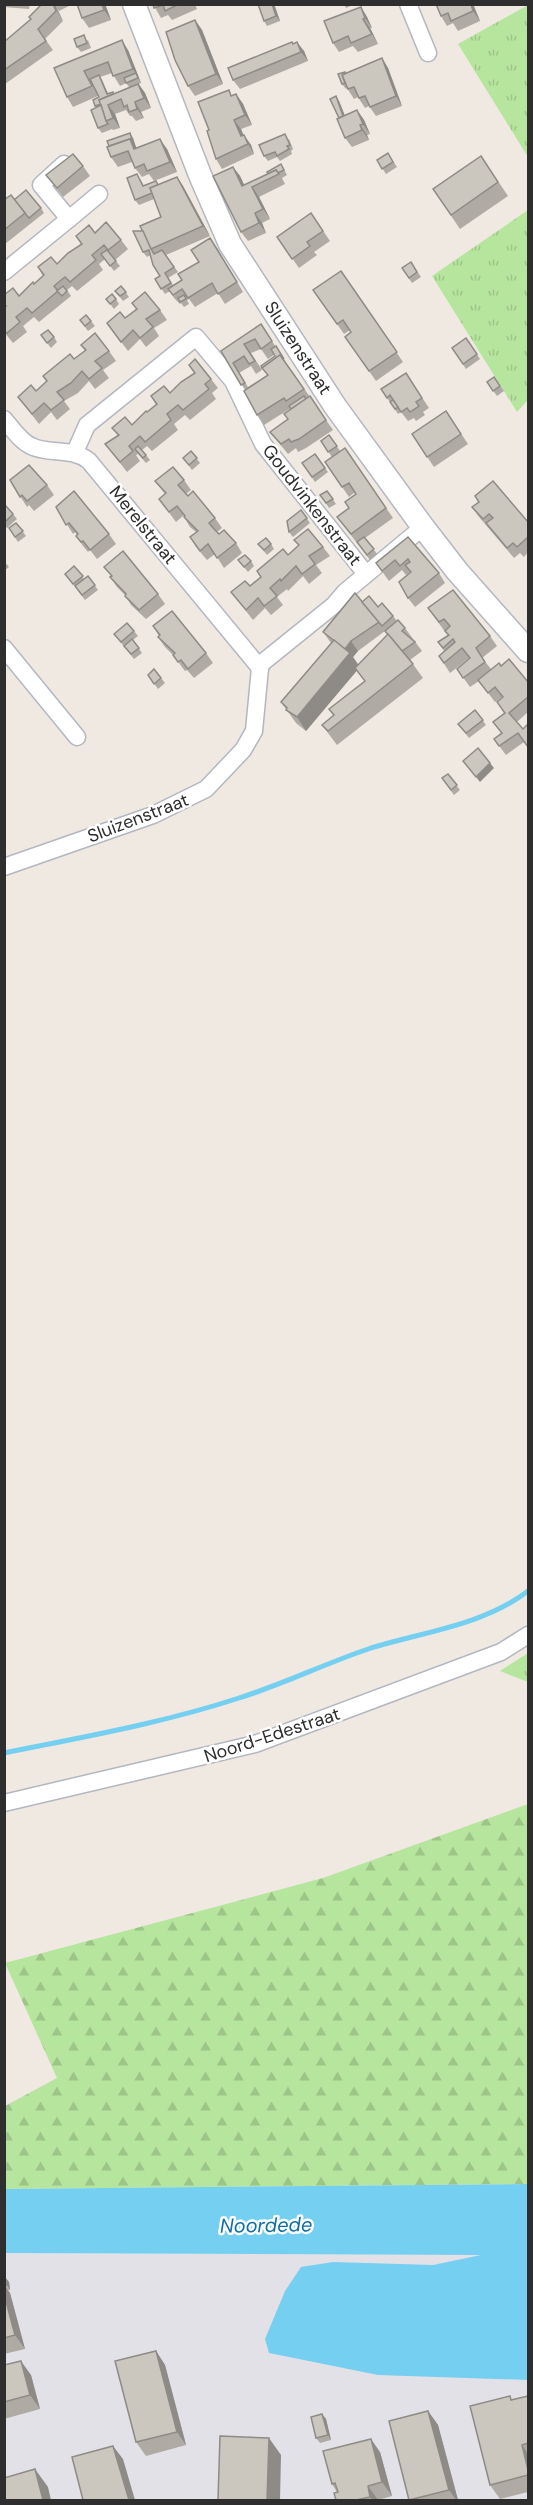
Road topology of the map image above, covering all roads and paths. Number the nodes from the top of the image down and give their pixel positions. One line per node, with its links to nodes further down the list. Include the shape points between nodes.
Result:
1 (135, 4): 10 (street, Sluizenstraat, via 200,175 231,244 335,406)
2 (408, 4): 3 (street)
3 (428, 53)
4 (69, 159): 6 (street, via 41,185)
5 (99, 194): 6 (street)
6 (69, 219): 7 (street)
7 (4, 272)
8 (4, 419): 9 (street, via 32,447)
9 (75, 452): 11 (street, Goudvinkenstraat, via 87,425 196,337 233,381 263,444); 14 (street, Merelstraat, via 98,470)
10 (423, 527): 11 (street); 13 (street, Sluizenstraat, via 457,572)
11 (366, 574): 14 (street)
12 (4, 648): 15 (street)
13 (528, 651)
14 (260, 668): 16 (street, Sluizenstraat, via 254,731 243,750 206,789 153,815)
15 (77, 737)
16 (4, 867)
17 (528, 1635): 18 (street, Noord-Edestraat, via 491,1656 255,1744)
18 (4, 1803)

